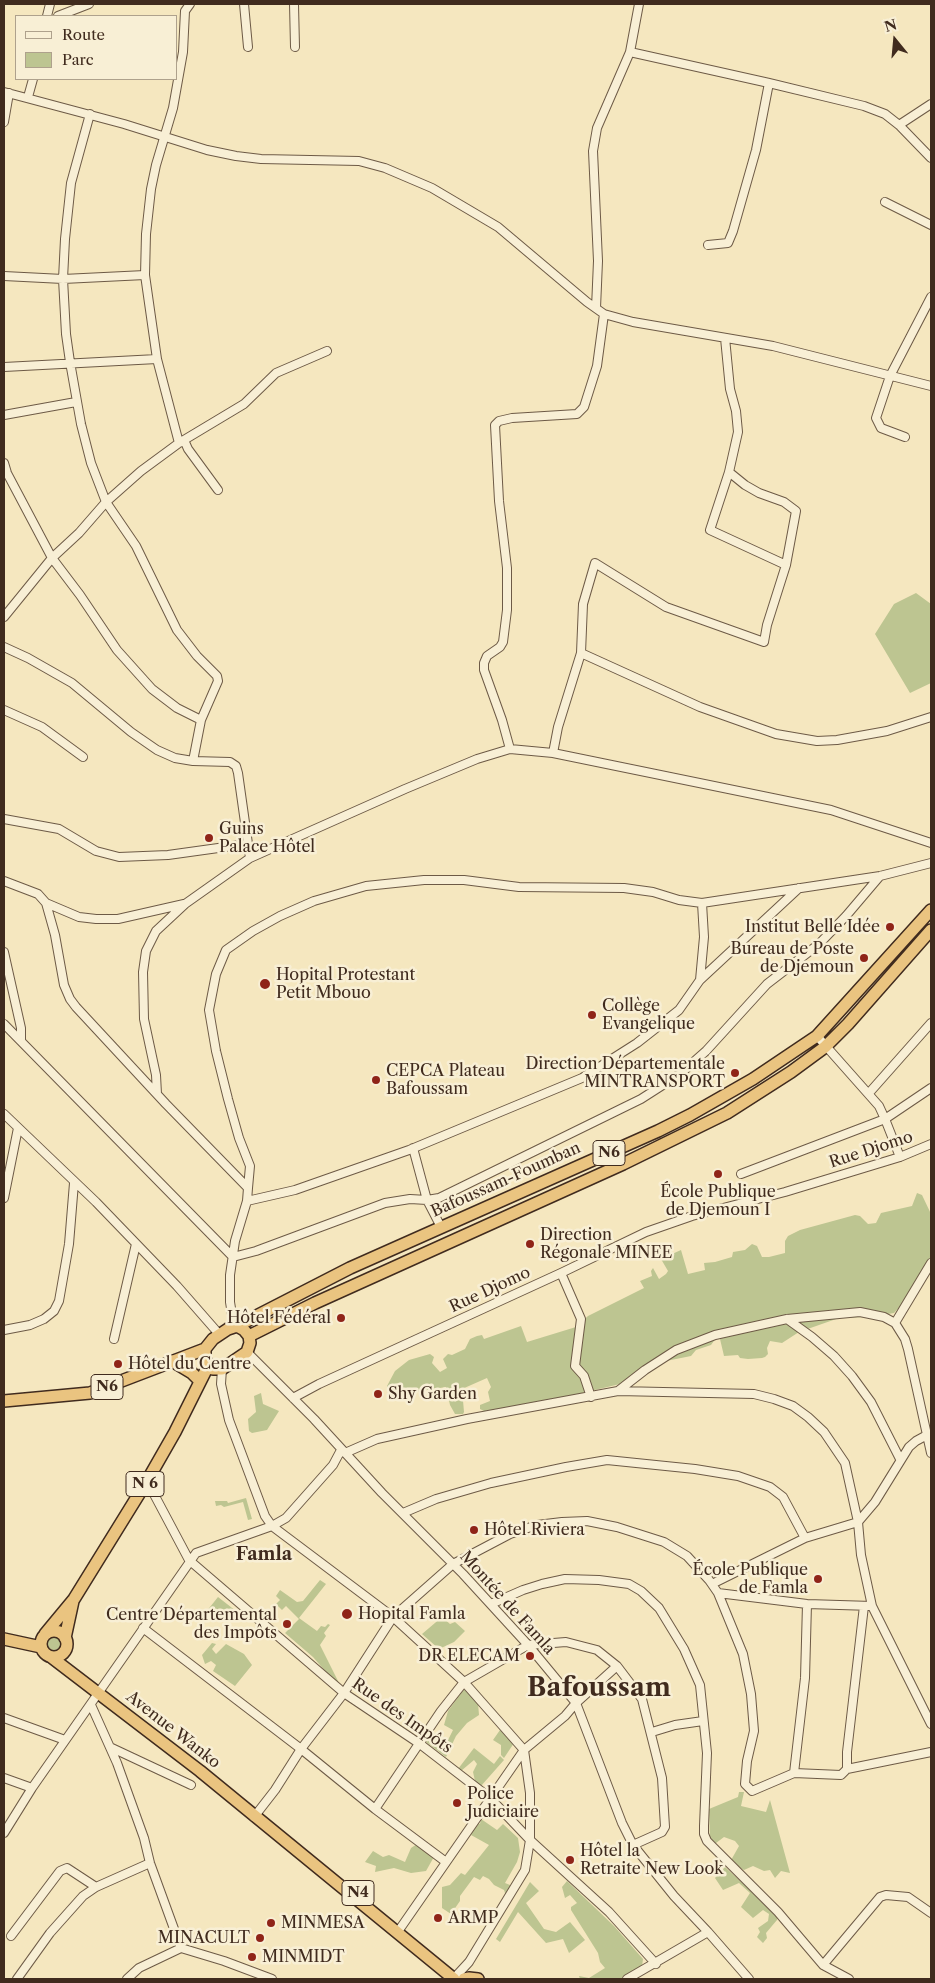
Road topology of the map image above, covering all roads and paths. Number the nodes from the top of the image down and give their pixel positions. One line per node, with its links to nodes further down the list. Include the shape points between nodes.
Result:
1 (89, 4): 6 (street)
2 (189, 4): 18 (street, via 185,11 182,61)
3 (244, 4): 8 (street)
4 (294, 4): 7 (street)
5 (638, 4): 9 (street)
6 (61, 15)
7 (295, 46)
8 (248, 47)
9 (630, 52): 11 (street); 27 (street, via 597,128 592,151 598,261)
10 (32, 80): 13 (street)
11 (769, 83): 17 (street, via 864,106 885,114); 22 (street, via 756,150 733,231 728,242)
12 (7, 92): 13 (street); 16 (street)
13 (28, 97): 15 (street)
14 (931, 104): 17 (street)
15 (90, 114): 18 (street); 25 (street, via 71,184)
16 (4, 122)
17 (899, 125): 19 (street)
18 (165, 136): 23 (street, via 151,189); 27 (street, via 236,156 359,161 415,179 498,227)
19 (931, 158)
20 (885, 202): 21 (street)
21 (931, 225)
22 (708, 245)
23 (145, 275): 25 (street); 31 (street)
24 (4, 276): 25 (street)
25 (63, 279): 32 (street)
26 (931, 297): 34 (street)
27 (596, 308): 28 (street)
28 (604, 314): 29 (street); 53 (street, via 597,366 584,407 578,414 512,418 495,425 508,602 503,642 487,656 484,670)
29 (725, 338): 34 (street, via 773,346); 41 (street, via 738,432)
30 (327, 351): 39 (street, via 276,373 244,404)
31 (157, 359): 32 (street); 39 (street)
32 (70, 362): 33 (street); 36 (street)
33 (4, 367)
34 (890, 376): 35 (street); 38 (street, via 876,418 882,428)
35 (931, 386)
36 (76, 402): 37 (street); 44 (street, via 91,463)
37 (4, 415)
38 (905, 437)
39 (182, 441): 43 (street); 44 (street)
40 (4, 463): 42 (street)
41 (729, 472): 46 (street, via 759,493 784,502 796,511); 46 (street, via 710,530)
42 (6, 474): 45 (street)
43 (218, 490)
44 (106, 502): 45 (street); 52 (street, via 136,546 177,630 217,676 218,681)
45 (52, 558): 47 (street); 52 (street, via 117,650 146,683 177,708)
46 (786, 565): 49 (street, via 764,642 666,607 595,563 584,604)
47 (4, 617)
48 (4, 647): 56 (street, via 72,683 157,750 175,758)
49 (581, 653): 51 (street, via 700,707 776,734 817,741 837,740 887,732); 54 (street, via 558,727)
50 (4, 710): 55 (street, via 42,727)
51 (931, 716)
52 (201, 720): 56 (street)
53 (510, 749): 54 (street); 60 (street, via 405,789)
54 (554, 752): 58 (street, via 831,810)
55 (83, 757)
56 (194, 761): 59 (street, via 230,762 236,766)
57 (4, 819): 59 (street, via 59,829 96,851 119,857 168,855)
58 (931, 843)
59 (247, 844): 60 (street)
60 (250, 858): 67 (street)
61 (931, 863): 62 (street)
62 (880, 876): 64 (street); 97 (street, via 819,944 767,984 706,1051 680,1074 594,1123 439,1198)
63 (4, 881): 65 (street, via 38,894)
64 (799, 888): 66 (street); 73 (street)
65 (46, 903): 67 (street, via 79,917 96,919 118,919); 83 (street, via 70,999)
66 (702, 903): 73 (street, via 704,937); 95 (street, via 624,888 519,887 464,880 424,880 366,886 323,899 252,931 226,950 216,974 209,1010 228,1099 250,1166)
67 (185, 904): 83 (street, via 156,931 146,951 144,1019)
68 (931, 910): 70 (highway, Bafoussam-Foumban / N6)
69 (931, 930): 72 (highway, Bafoussam-Foumban / N6)
70 (900, 945): 72 (highway); 76 (highway, Bafoussam-Foumban / N6)
71 (4, 952): 77 (street)
72 (911, 954): 78 (highway, Bafoussam-Foumban / N6)
73 (700, 980): 88 (street, via 679,1010 637,1043 582,1078)
74 (931, 1023): 82 (street)
75 (4, 1024): 77 (street)
76 (817, 1036): 78 (street); 79 (highway, Bafoussam-Foumban / N6)
77 (21, 1040): 104 (street)
78 (825, 1047): 81 (highway, Bafoussam-Foumban / N6); 82 (street)
79 (753, 1079): 81 (highway); 89 (highway, Bafoussam-Foumban / N6, via 690,1116)
80 (931, 1088): 85 (street)
81 (761, 1092): 91 (highway, Bafoussam-Foumban / N6, via 699,1128)
82 (869, 1093): 85 (street)
83 (157, 1094): 95 (street)
84 (4, 1114): 86 (street)
85 (886, 1118): 90 (street); 92 (street)
86 (18, 1128): 93 (street); 96 (street)
87 (931, 1144): 90 (street, Rue Djomo)
88 (413, 1148): 97 (street); 98 (street, via 295,1190)
89 (616, 1150): 91 (highway); 94 (highway, Bafoussam-Foumban / N6)
90 (900, 1157): 106 (street, Rue Djomo, via 666,1224)
91 (623, 1164): 99 (highway, Bafoussam-Foumban / N6)
92 (741, 1174)
93 (74, 1183): 102 (street); 112 (street, via 69,1244 59,1301 54,1312 30,1325)
94 (535, 1186): 99 (highway); 100 (highway, Bafoussam-Foumban / N6)
95 (248, 1188): 98 (street)
96 (4, 1198)
97 (427, 1200): 100 (street); 104 (street, via 385,1203)
98 (247, 1201): 104 (street)
99 (543, 1201): 103 (highway, Bafoussam-Foumban / N6)
100 (441, 1227): 101 (highway, Bafoussam-Foumban / N6)
101 (422, 1235): 103 (highway); 107 (highway, Bafoussam-Foumban / N6)
102 (136, 1244): 113 (street); 115 (street)
103 (430, 1251): 108 (highway, Bafoussam-Foumban / N6)
104 (233, 1257): 111 (street, via 230,1302)
105 (931, 1263): 110 (street)
106 (561, 1273): 123 (street, via 581,1319 575,1366 584,1376); 124 (street, Rue Djomo)
107 (300, 1293): 108 (highway); 111 (highway, Bafoussam-Foumban / N6)
108 (307, 1307): 114 (highway, Bafoussam-Foumban / N6)
109 (787, 1319): 110 (street, via 860,1312); 122 (street, via 715,1335 676,1350); 129 (street, via 852,1376 870,1402)
110 (895, 1323): 126 (street, via 905,1339)
111 (236, 1326): 113 (highway); 114 (highway)
112 (4, 1330)
113 (219, 1334): 116 (highway)
114 (249, 1336): 117 (highway)
115 (114, 1340)
116 (205, 1350): 118 (highway, N6); 119 (highway)
117 (247, 1352): 120 (highway); 124 (street, Montée de Famla)
118 (172, 1362): 121 (highway); 125 (highway, N6, via 90,1393)
119 (208, 1366): 120 (highway); 121 (highway, N 6)
120 (222, 1369): 133 (street, via 220,1384 229,1420 265,1516)
121 (200, 1381): 130 (highway, N 6)
122 (618, 1391): 123 (street); 132 (street, via 754,1394 793,1406 814,1422 845,1463)
123 (591, 1397): 127 (street, via 467,1419 377,1439)
124 (293, 1398): 127 (street, Montée de Famla)
125 (4, 1401)
126 (929, 1435): 128 (street); 129 (street, via 909,1447)
127 (343, 1452): 131 (street, Montée de Famla); 133 (street, via 294,1510)
128 (931, 1453)
129 (900, 1459): 132 (street, via 875,1502)
130 (147, 1481): 135 (street, Rue des Impôts); 139 (highway, N 6)
131 (403, 1513): 134 (street, via 436,1499 491,1483 607,1460 712,1471 770,1487 783,1496); 136 (street, Montée de Famla)
132 (858, 1522): 134 (street); 142 (street)
133 (272, 1526): 135 (street, via 200,1551); 143 (street)
134 (805, 1538): 137 (street)
135 (190, 1560): 144 (street); 156 (street, Rue des Impôts)
136 (452, 1564): 137 (street, via 510,1534 537,1525 587,1522 617,1527 664,1542 687,1556); 140 (street, Montée de Famla); 143 (street)
137 (712, 1584): 138 (street)
138 (718, 1593): 141 (street); 170 (street, via 743,1654 751,1694 754,1731 745,1784 752,1792)
139 (74, 1599): 145 (highway, N 6); 146 (highway, N 6)
140 (491, 1604): 148 (street, Montée de Famla); 161 (street, via 523,1590 565,1579 629,1584 660,1608 684,1649 700,1685)
141 (807, 1604): 142 (street); 170 (street, via 805,1678)
142 (868, 1606): 160 (street); 169 (street)
143 (393, 1617): 154 (street); 156 (street)
144 (143, 1628): 155 (street); 166 (street)
145 (46, 1634): 146 (highway, via 54,1631); 149 (highway)
146 (66, 1638): 150 (highway)
147 (4, 1639): 149 (highway)
148 (528, 1645): 152 (street, via 566,1642 597,1650); 154 (street); 157 (street, Montée de Famla)
149 (41, 1647): 151 (highway)
150 (64, 1652): 151 (highway, via 61,1656); 153 (highway, Avenue Wanko / N4)
151 (51, 1657): 153 (highway, Avenue Wanko / N4)
152 (617, 1666): 157 (street); 162 (street, via 642,1698)
153 (81, 1679): 155 (highway, Avenue Wanko / N4)
154 (464, 1682): 164 (street); 167 (street)
155 (98, 1693): 158 (street); 176 (highway, Avenue Wanko / N4)
156 (344, 1693): 164 (street, Rue des Impôts); 166 (street)
157 (576, 1703): 167 (street); 179 (street, Montée de Famla)
158 (91, 1705): 163 (street); 165 (street)
159 (4, 1718): 163 (street)
160 (931, 1720)
161 (702, 1721): 162 (street); 189 (street, via 707,1753 704,1834 707,1841 778,1912)
162 (652, 1732): 179 (street, via 662,1778 665,1827 662,1832)
163 (66, 1740): 173 (street)
164 (420, 1744): 174 (street, Rue des Impôts); 175 (street)
165 (112, 1748): 172 (street); 181 (street)
166 (301, 1749): 175 (street); 176 (street)
167 (524, 1750): 174 (street); 178 (street, via 530,1793)
168 (931, 1752): 169 (street)
169 (847, 1769): 170 (street, via 841,1775)
170 (794, 1773)
171 (4, 1778): 173 (street)
172 (191, 1785)
173 (32, 1788): 177 (street)
174 (490, 1798): 178 (street, Rue des Impôts); 180 (street)
175 (376, 1809): 180 (street)
176 (255, 1815): 184 (highway, Avenue Wanko / N4)
177 (4, 1833)
178 (530, 1840): 188 (street, Rue des Impôts, via 590,1894); 190 (street, via 526,1870)
179 (633, 1845): 185 (street, Montée de Famla)
180 (446, 1862): 184 (street)
181 (150, 1864): 182 (street); 187 (street)
182 (96, 1887): 186 (street, via 68,1868 60,1871); 191 (street, via 83,1896 50,1933)
183 (931, 1913): 189 (street, via 908,1897 880,1897)
184 (400, 1930): 190 (highway, Avenue Wanko / N4)
185 (708, 1932): 188 (street); 196 (street, Montée de Famla)
186 (11, 1936)
187 (181, 1948): 192 (street, via 139,1968); 193 (street)
188 (656, 1964): 195 (street)
189 (823, 1965): 197 (street)
190 (459, 1978): 194 (highway)
191 (17, 1979)
192 (127, 1979)
193 (272, 1979)
194 (478, 1979)
195 (627, 1979)
196 (748, 1979)
197 (849, 1979)

